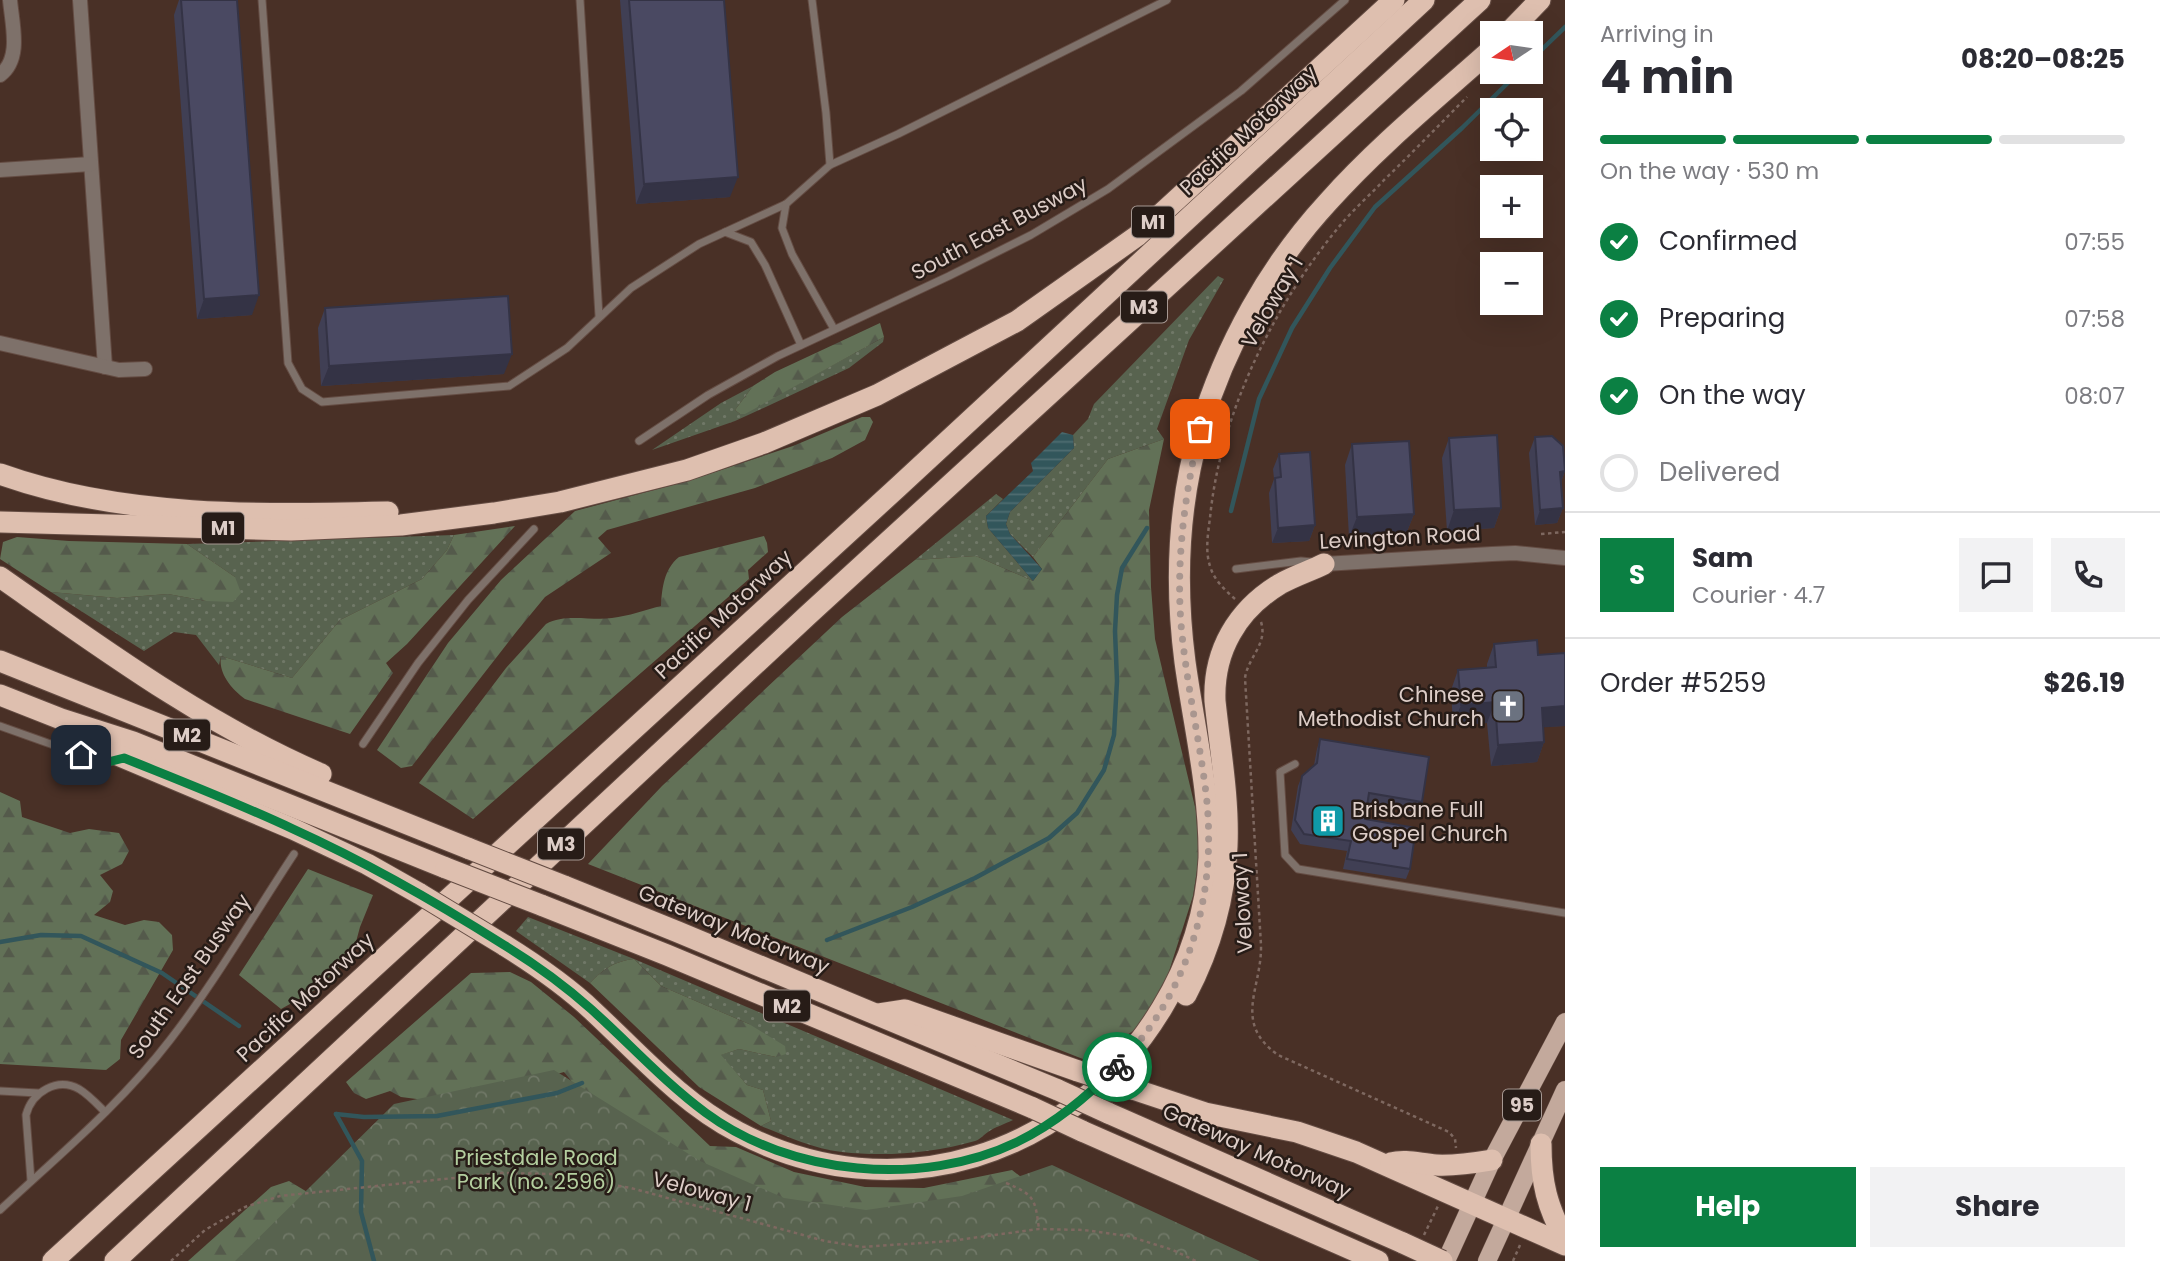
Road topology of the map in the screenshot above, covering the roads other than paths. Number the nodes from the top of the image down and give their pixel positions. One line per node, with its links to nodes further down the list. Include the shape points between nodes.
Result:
1 (10, 0): 14 (street, via 14,53 10,66)
2 (80, 0): 15 (street)
3 (262, 0): 20 (lane, via 288,363 302,389 322,402 509,386 567,348)
4 (580, 0): 20 (lane)
5 (812, 0): 16 (lane)
6 (1167, 0): 16 (lane)
7 (1345, 0): 21 (lane, South East Busway, via 1241,91 1108,189 1031,235)
8 (1394, 0): 28 (highway, M1, via 1137,236 1017,321 877,395 687,470 560,502)
9 (1424, 0): 61 (highway, Pacific Motorway / M3)
10 (1480, 0): 62 (highway, M3, via 809,614)
11 (1540, 0): 12 (highway)
12 (1520, 21)
13 (1480, 60): 47 (highway, via 1327,203 1297,238 1234,340 1200,429 1181,544 1181,623 1206,794 1208,880 1182,970)
14 (0, 75)
15 (92, 164): 17 (street); 24 (street)
16 (830, 165): 18 (lane)
17 (0, 170)
18 (786, 204): 19 (lane); 21 (lane, via 782,228)
19 (725, 232): 20 (lane, via 631,288); 23 (lane, via 751,242)
20 (599, 316)
21 (834, 330): 23 (lane, South East Busway)
22 (0, 343): 24 (street)
23 (801, 345): 26 (lane, South East Busway, via 708,395)
24 (105, 367): 25 (street)
25 (145, 369)
26 (639, 441)
27 (0, 474): 28 (highway, via 76,496 146,506 298,514 398,512)
28 (446, 519): 29 (highway, M1, via 291,530)
29 (0, 522)
30 (534, 529): 39 (lane, via 468,600)
31 (1565, 558): 32 (street, Levington Road, via 1515,553)
32 (1324, 564): 33 (lane, Levington Road, via 1301,561); 47 (highway, via 1282,583 1255,602 1231,632 1219,657 1214,687 1227,845 1221,899 1200,965 1178,1010 1169,1024)
33 (1237, 569)
34 (0, 577): 42 (highway, via 173,696 354,789)
35 (0, 661): 42 (highway, Gateway Motorway / M2)
36 (0, 695): 37 (highway)
37 (61, 719): 40 (highway); 63 (highway, M2, bridge, via 133,742 667,955 1033,1108)
38 (0, 726): 40 (lane, via 104,763)
39 (363, 744)
40 (124, 758): 47 (highway, bridge, via 293,829 420,894 558,981 708,1115 771,1148 803,1158 876,1169 915,1168 989,1153 1045,1127 1077,1104)
41 (1295, 764): 44 (lane, via 1280,772 1285,855 1298,869)
42 (374, 810): 45 (highway, Gateway Motorway / M2, bridge)
43 (294, 854): 51 (lane, South East Busway, via 170,1040)
44 (1565, 913)
45 (877, 1014): 54 (highway, bridge, via 905,1010 1205,1113 1297,1132); 64 (highway, Gateway Motorway / M2, bridge, via 1413,1242)
46 (1565, 1022): 53 (main road, 95)
47 (1141, 1040)
48 (1565, 1090): 52 (main road, 95)
49 (0, 1091): 50 (lane)
50 (38, 1093): 51 (lane, via 57,1085 76,1087); 55 (lane, via 26,1115)
51 (105, 1112): 55 (lane, South East Busway)
52 (1541, 1144): 58 (main road, 95); 59 (highway, via 1544,1193)
53 (1492, 1160): 54 (highway); 56 (main road, 95)
54 (1385, 1164): 56 (highway)
55 (32, 1181): 57 (lane, South East Busway)
56 (1472, 1204): 58 (highway); 64 (main road, 95)
57 (0, 1210)
58 (1506, 1220): 60 (highway); 65 (main road, 95)
59 (1565, 1240)
60 (1565, 1245)
61 (53, 1261)
62 (115, 1261)
63 (1378, 1261)
64 (1444, 1261)
65 (1488, 1261)

